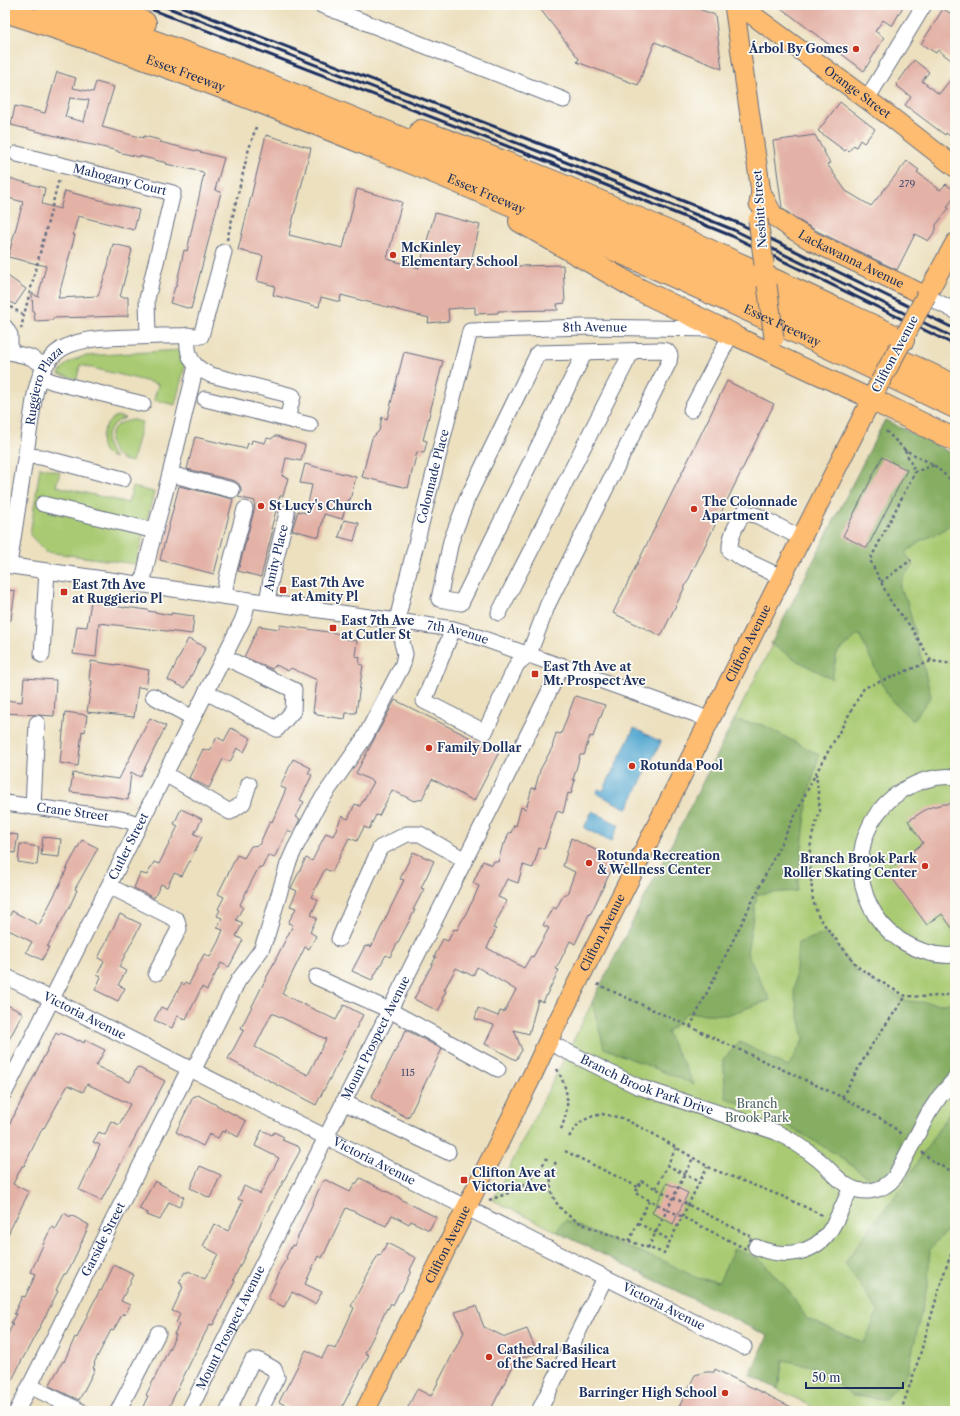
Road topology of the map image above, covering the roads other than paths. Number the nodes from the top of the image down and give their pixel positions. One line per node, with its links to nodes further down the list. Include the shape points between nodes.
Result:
1 (46, 5): 8 (highway, Essex Freeway)
2 (101, 5): 8 (highway, via 177,37)
3 (320, 5): 11 (street)
4 (734, 5): 15 (main road, Nesbitt Street)
5 (739, 5): 10 (main road, Orange Street)
6 (924, 5): 10 (street)
7 (5, 11): 14 (highway, Essex Freeway, via 216,84)
8 (189, 53): 9 (highway, Essex Freeway)
9 (283, 90): 18 (highway, via 316,92 491,157); 33 (highway, Essex Freeway, via 650,244)
10 (867, 99): 13 (main road, Orange Street)
11 (564, 100)
12 (17, 154): 24 (street, Mahogany Court, via 173,193 147,299)
13 (955, 167)
14 (453, 180): 23 (highway, via 610,274); 37 (highway, Essex Freeway, via 650,265)
15 (761, 192): 18 (main road, Nesbitt Street, bridge, via 758,220); 19 (main road, Lackawanna Avenue, via 773,215 792,229)
16 (955, 243): 19 (main road, Clifton Avenue)
17 (224, 252): 25 (street)
18 (765, 274): 26 (highway); 30 (main road, Nesbitt Street, bridge, via 774,338 780,353)
19 (926, 296): 20 (street, Lackawanna Avenue); 26 (main road, Clifton Avenue, bridge)
20 (955, 311)
21 (5, 327): 28 (street, via 10,335)
22 (470, 331): 23 (street, 8th Avenue, via 591,327); 59 (street, Colonnade Place, via 404,591)
23 (726, 332): 30 (main road, 8th Avenue); 38 (street)
24 (148, 336): 25 (street, Ruggiero Plaza); 32 (street, Ruggiero Plaza, via 100,339 72,344 57,352)
25 (194, 336): 31 (street, via 188,352)
26 (903, 340): 34 (main road, Clifton Avenue, bridge)
27 (632, 351): 29 (street); 58 (street); 61 (street, via 667,351 670,354 669,362 548,604)
28 (11, 352): 32 (street, via 30,357)
29 (585, 352): 29 (street, via 538,353 467,499 451,540 439,598 461,603)
30 (789, 361): 34 (main road, 8th Avenue)
31 (196, 366): 39 (street, via 211,375 293,396); 43 (street)
32 (42, 371): 36 (street, via 50,381); 42 (street, Ruggiero Plaza, via 34,400)
33 (955, 386)
34 (876, 391): 41 (highway); 50 (main road, Clifton Avenue)
35 (205, 399): 39 (street)
36 (143, 404)
37 (955, 407)
38 (690, 410)
39 (287, 419): 40 (street)
40 (310, 425)
41 (955, 440)
42 (26, 456): 44 (street, via 41,457); 51 (street, Ruggiero Plaza)
43 (170, 474): 45 (street); 49 (street)
44 (124, 479)
45 (232, 490)
46 (43, 504): 49 (street)
47 (245, 509): 55 (street)
48 (287, 513): 57 (street, Amity Place)
49 (155, 531): 54 (street)
50 (801, 538): 53 (main road, Clifton Avenue); 53 (street, via 758,516 744,512 736,525 730,541 730,551)
51 (7, 565): 52 (street, 7th Avenue)
52 (47, 571): 54 (street, 7th Avenue); 62 (street)
53 (781, 576): 68 (main road, Clifton Avenue)
54 (142, 585): 55 (street, 7th Avenue)
55 (224, 596): 56 (street, 7th Avenue)
56 (248, 600): 57 (street, 7th Avenue); 63 (street, Cutler Street, via 245,613)
57 (267, 602): 59 (street, 7th Avenue)
58 (499, 613)
59 (401, 622): 60 (street, 7th Avenue); 87 (street, Colonnade Place, via 405,654 403,664 365,737 319,803 294,848 261,950 242,974)
60 (453, 629): 61 (street, 7th Avenue); 61 (street, via 424,701 485,732 517,664)
61 (529, 654): 64 (street, 7th Avenue)
62 (42, 655)
63 (224, 657): 65 (street, Cutler Street); 65 (street, via 294,690 293,711 277,729)
64 (561, 666): 68 (street, 7th Avenue); 76 (street, Mount Prospect Avenue)
65 (206, 692): 67 (street, Cutler Street)
66 (153, 696): 67 (street)
67 (193, 718): 70 (street, Cutler Street)
68 (709, 720): 85 (main road, Clifton Avenue)
69 (37, 723): 74 (street)
70 (165, 774): 72 (street, via 230,812 243,803); 75 (street, Cutler Street)
71 (955, 777): 79 (street, via 948,776 912,784 884,805 866,834 860,867 866,898 873,912 894,936 920,950)
72 (249, 784)
73 (5, 803): 74 (street, Crane Street)
74 (33, 807): 75 (street, Crane Street, via 116,818)
75 (139, 825): 77 (street, Cutler Street)
76 (465, 860): 78 (street, via 420,834 407,834 380,848); 84 (street, Mount Prospect Avenue)
77 (109, 886): 80 (street, via 177,920 179,929); 83 (street, Cutler Street)
78 (339, 939)
79 (955, 955)
80 (156, 973)
81 (5, 976): 83 (street, Victoria Avenue)
82 (316, 977): 84 (street)
83 (51, 999): 87 (street, Victoria Avenue); 89 (street, Cutler Street)
84 (389, 1010): 86 (street); 90 (street, Mount Prospect Avenue)
85 (548, 1042): 93 (street, Branch Brook Park Drive, via 637,1086 776,1132 808,1151); 94 (main road, Clifton Avenue)
86 (498, 1069)
87 (191, 1070): 91 (street, Victoria Avenue); 99 (street, Garside Street)
88 (955, 1079): 93 (street, via 928,1114 899,1172 891,1182 871,1191)
89 (5, 1092)
90 (343, 1102): 91 (street, Mount Prospect Avenue); 92 (street)
91 (325, 1137): 94 (street, Victoria Avenue); 103 (street, Mount Prospect Avenue)
92 (448, 1152)
93 (851, 1188): 95 (street, via 832,1227 813,1247 784,1254)
94 (466, 1208): 96 (street, Victoria Avenue); 106 (main road, Clifton Avenue)
95 (756, 1247)
96 (605, 1278): 98 (street, Victoria Avenue); 107 (street)
97 (158, 1333): 102 (street)
98 (744, 1347)
99 (30, 1386): 100 (street, Garside Street); 101 (street)
100 (17, 1411)
101 (80, 1411)
102 (118, 1411)
103 (189, 1411)
104 (228, 1411): 105 (street, via 252,1361 258,1360 274,1368 277,1376)
105 (260, 1411)
106 (365, 1411)
107 (539, 1411)

